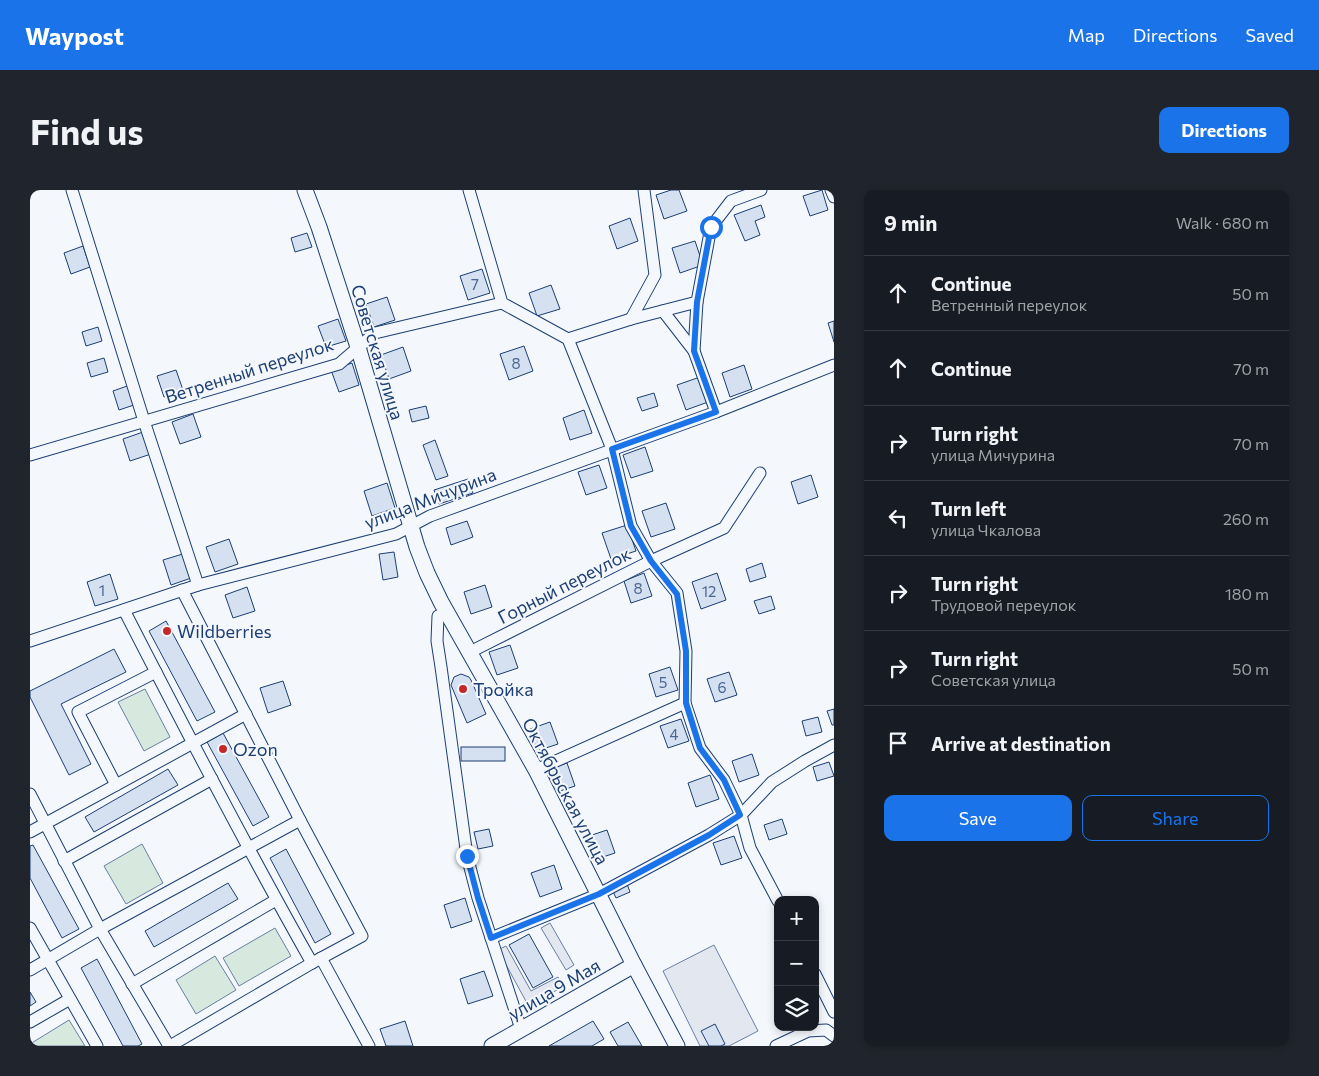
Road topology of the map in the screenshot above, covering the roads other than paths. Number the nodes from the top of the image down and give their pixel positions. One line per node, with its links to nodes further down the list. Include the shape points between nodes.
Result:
1 (72, 190): 17 (street)
2 (305, 190): 13 (main road, Советская улица)
3 (469, 190): 9 (street)
4 (644, 190): 11 (street, via 655,275)
5 (760, 190): 8 (street, via 731,201 711,227)
6 (831, 190): 7 (street)
7 (834, 197)
8 (697, 302): 10 (street); 14 (street)
9 (502, 303): 12 (street); 13 (street, Ветренный переулок, via 375,333)
10 (663, 311): 11 (street); 14 (street)
11 (631, 319): 12 (street)
12 (568, 339): 18 (street)
13 (358, 347): 17 (street, Ветренный переулок, via 339,364); 21 (main road, Советская улица)
14 (694, 351): 16 (street)
15 (834, 365): 16 (street, улица Мичурина)
16 (716, 412): 18 (street, улица Мичурина)
17 (144, 421): 19 (street, Ветренный переулок); 23 (street)
18 (612, 449): 21 (street, улица Мичурина, via 430,516); 22 (street, via 631,526)
19 (30, 454)
20 (760, 473): 22 (street, Горный переулок, via 724,528)
21 (412, 526): 23 (street, улица Мичурина, via 396,534); 28 (main road, Октябрьская улица, via 427,572)
22 (651, 561): 28 (street, Горный переулок); 30 (street, via 677,594 686,651)
23 (198, 585): 24 (street, улица Мичурина)
24 (182, 590): 25 (street, улица Мичурина); 31 (street)
25 (124, 610): 27 (street, улица Мичурина); 29 (street)
26 (438, 616): 49 (street, via 440,667 467,856)
27 (30, 641)
28 (470, 652): 34 (main road, Октябрьская улица)
29 (156, 672): 32 (street); 36 (street, via 78,712)
30 (686, 703): 34 (street); 38 (street, via 700,748 724,780)
31 (246, 714): 32 (street); 39 (street)
32 (192, 743): 35 (street); 36 (street)
33 (834, 745): 38 (street, via 772,782)
34 (536, 770): 44 (main road, Октябрьская улица)
35 (212, 779): 42 (street); 43 (street)
36 (116, 785): 40 (street)
37 (30, 794): 40 (street)
38 (740, 815): 44 (street); 45 (street, via 750,848)
39 (300, 820): 42 (street); 51 (street, via 362,936)
40 (45, 824): 41 (street); 43 (street)
41 (30, 832)
42 (248, 848): 46 (street); 48 (street)
43 (64, 861): 48 (street)
44 (599, 894): 49 (street); 52 (main road, Октябрьская улица)
45 (775, 896)
46 (276, 900): 51 (street); 55 (street)
47 (30, 928): 50 (street)
48 (100, 929): 50 (street); 55 (street)
49 (491, 938): 59 (street)
50 (48, 959): 53 (street); 56 (street)
51 (316, 960): 62 (street); 63 (street)
52 (634, 965): 59 (main road, улица 9 Мая); 65 (main road, Октябрьская улица)
53 (30, 970)
54 (819, 982): 57 (street)
55 (132, 984): 62 (street)
56 (70, 999): 58 (street); 61 (street)
57 (834, 1012)
58 (30, 1022)
59 (521, 1029): 64 (main road, улица 9 Мая)
60 (834, 1036): 66 (street, via 826,1030 808,1031)
61 (97, 1046)
62 (170, 1046)
63 (369, 1046)
64 (492, 1046)
65 (677, 1046)
66 (776, 1046)

